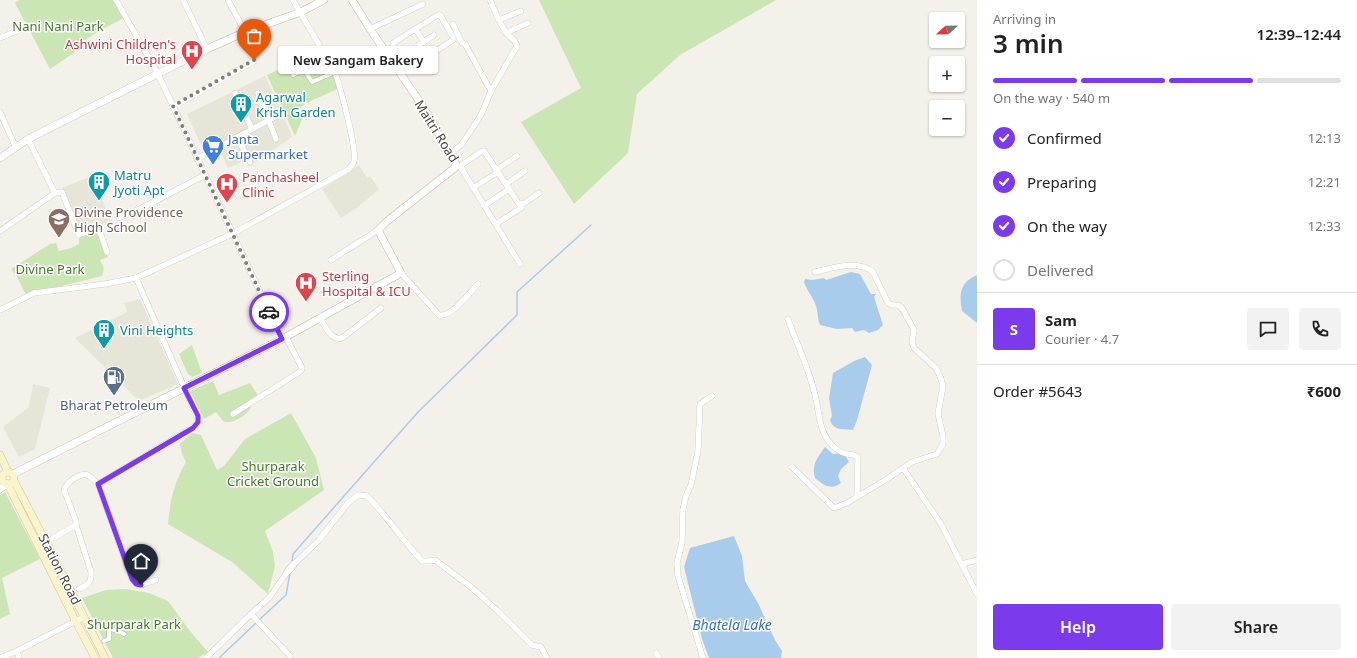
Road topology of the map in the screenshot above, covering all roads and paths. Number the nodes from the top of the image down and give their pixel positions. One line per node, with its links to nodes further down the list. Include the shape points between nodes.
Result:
1 (116, 0): 31 (street)
2 (182, 0): 23 (street)
3 (228, 0): 17 (street)
4 (293, 0): 10 (street)
5 (324, 0): 10 (street)
6 (352, 0): 15 (street, Maitri Road)
7 (490, 0): 11 (street)
8 (423, 4): 15 (street)
9 (521, 11): 11 (street)
10 (301, 12): 17 (street); 26 (street)
11 (499, 20): 18 (street)
12 (528, 23): 18 (street)
13 (453, 24): 33 (street)
14 (24, 28): 20 (street)
15 (370, 28): 28 (street, Maitri Road)
16 (416, 29): 21 (street); 27 (street, via 394,43 393,46); 27 (street, via 440,15 453,40 411,67)
17 (244, 32): 23 (street)
18 (506, 33): 33 (street, via 518,46)
19 (434, 35): 21 (street)
20 (0, 38)
21 (424, 42): 22 (street)
22 (416, 47)
23 (207, 49): 31 (street)
24 (300, 59): 29 (street)
25 (254, 60): 36 (street)
26 (328, 60): 29 (street); 30 (street)
27 (404, 64): 28 (street)
28 (397, 69): 45 (street, Maitri Road)
29 (305, 70): 30 (street, via 312,82); 32 (street)
30 (335, 72): 64 (street, via 354,149 354,162 349,169)
31 (158, 74): 36 (street); 42 (street)
32 (292, 75)
33 (491, 92): 45 (street, via 481,115 462,144)
34 (235, 93): 40 (street)
35 (258, 93): 39 (street)
36 (173, 106): 48 (street)
37 (0, 112): 44 (street)
38 (280, 114): 39 (street)
39 (268, 120): 40 (street); 43 (street)
40 (252, 129): 41 (street)
41 (237, 137): 48 (street); 49 (street)
42 (28, 139): 44 (street); 56 (street)
43 (276, 139)
44 (16, 148): 47 (street)
45 (450, 154): 50 (street, Maitri Road)
46 (517, 156): 51 (street)
47 (0, 158)
48 (197, 159): 53 (street)
49 (250, 162)
50 (458, 166): 51 (street, via 484,151); 55 (street, Maitri Road); 62 (street)
51 (497, 171): 54 (street); 55 (street)
52 (525, 171): 54 (street)
53 (205, 175): 60 (street); 64 (street)
54 (507, 186): 58 (street); 59 (street)
55 (473, 188): 59 (street, Maitri Road)
56 (55, 193): 63 (street); 65 (street, via 62,192 79,235 98,227)
57 (539, 193): 58 (street)
58 (521, 204): 61 (street, via 521,208)
59 (484, 206): 61 (street, Maitri Road)
60 (120, 218)
61 (496, 224): 67 (street, Maitri Road)
62 (378, 230): 66 (street); 69 (street)
63 (0, 231)
64 (232, 234): 70 (street); 76 (street)
65 (107, 252)
66 (331, 260)
67 (520, 264)
68 (815, 272): 82 (street, via 856,265 869,269 888,303 900,306 914,330 914,348 936,368 940,376 943,386 938,414 943,444 937,454 912,462)
69 (401, 273): 71 (street, via 439,315 452,311); 74 (street)
70 (136, 278): 73 (street, via 34,292); 77 (street)
71 (478, 284)
72 (381, 308): 74 (street, via 339,339 333,337)
73 (0, 310)
74 (320, 318): 76 (street)
75 (788, 319): 85 (street, via 814,390 826,437 840,452 856,455 858,458)
76 (284, 338): 77 (street); 79 (street, via 302,368 301,371)
77 (184, 388): 83 (street); 84 (street, via 198,416 198,422 193,428)
78 (712, 396): 109 (street, via 700,404 698,452 683,509 682,542 677,563 678,576)
79 (233, 414)
80 (0, 455): 83 (main road, Station Road)
81 (792, 467): 85 (street, via 834,508)
82 (903, 468): 85 (street); 90 (street, via 942,524)
83 (5, 478): 87 (main road, Station Road); 88 (main road, Station Road)
84 (98, 484): 86 (street, via 88,475 83,475 65,486 65,495); 91 (street, via 132,579 141,585)
85 (857, 496)
86 (76, 525): 87 (street); 92 (street, via 91,572 87,585)
87 (46, 542): 88 (street); 94 (main road, Station Road)
88 (39, 546): 95 (main road, Station Road)
89 (977, 560): 90 (street)
90 (962, 564): 93 (street)
91 (156, 580)
92 (79, 589)
93 (977, 594)
94 (74, 598): 95 (main road); 97 (main road, Station Road)
95 (67, 602): 98 (main road, Station Road)
96 (251, 614): 103 (street); 107 (street); 108 (street, via 269,598 291,568 319,540 348,503 358,495 367,496 422,561 435,560 460,578 532,645 541,647)
97 (84, 617): 98 (street); 102 (main road, Station Road)
98 (75, 620): 101 (street); 104 (main road, Station Road)
99 (124, 634): 100 (street, via 109,629 109,639)
100 (104, 641)
101 (17, 651): 105 (street); 106 (street)
102 (103, 655): 104 (main road)
103 (290, 656)
104 (95, 657)
105 (0, 658)
106 (19, 658)
107 (207, 658)
108 (547, 658)
109 (703, 658)

